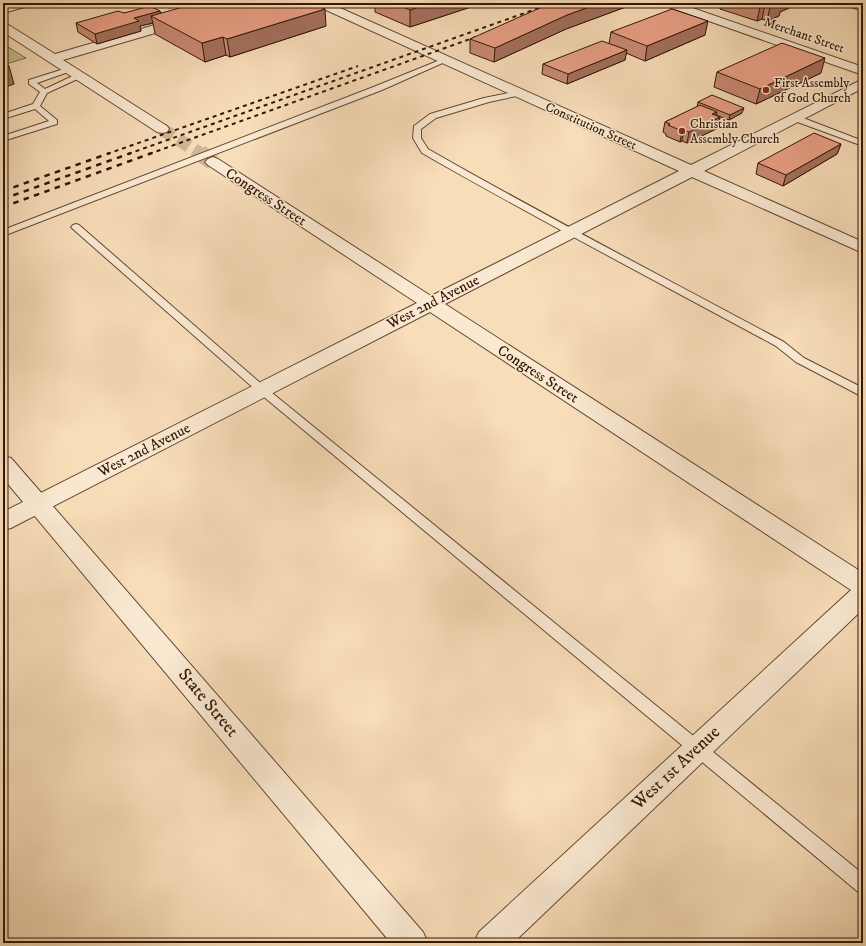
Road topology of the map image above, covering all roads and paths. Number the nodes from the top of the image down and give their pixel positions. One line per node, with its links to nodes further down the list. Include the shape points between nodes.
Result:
1 (28, 3): 6 (street)
2 (319, 3): 10 (street, Constitution Street)
3 (667, 3): 11 (street, Merchant Street)
4 (842, 3): 5 (lane)
5 (863, 9)
6 (3, 10)
7 (194, 18): 9 (street)
8 (3, 27): 9 (street)
9 (52, 59): 12 (street)
10 (445, 60): 15 (street, Constitution Street); 25 (lane, via 379,88)
11 (863, 71)
12 (75, 73): 14 (lane); 14 (lane, via 32,82); 19 (street)
13 (863, 83): 18 (street, West 2nd Avenue)
14 (44, 92): 16 (lane)
15 (518, 93): 23 (street, Constitution Street); 26 (lane, via 433,116 417,128 417,138 425,151 525,208)
16 (36, 106): 17 (lane); 20 (lane, via 54,122)
17 (3, 117)
18 (795, 118): 21 (lane); 23 (street, West 2nd Avenue)
19 (162, 129)
20 (3, 139)
21 (863, 144)
22 (213, 162): 28 (street, Congress Street)
23 (691, 171): 26 (street, West 2nd Avenue); 27 (street, Constitution Street)
24 (76, 227): 29 (lane)
25 (3, 232)
26 (574, 232): 28 (street, West 2nd Avenue); 30 (lane, via 780,344 800,360)
27 (863, 248)
28 (430, 304): 29 (street, West 2nd Avenue); 34 (street, Congress Street)
29 (262, 390): 32 (street, West 2nd Avenue); 36 (lane)
30 (863, 393)
31 (3, 463): 32 (street, State Street)
32 (38, 503): 33 (street, West 2nd Avenue); 38 (street, State Street)
33 (3, 522)
34 (863, 584)
35 (863, 594): 36 (street, West 1st Avenue)
36 (697, 749): 37 (lane); 39 (street, West 1st Avenue)
37 (863, 885)
38 (412, 943)
39 (490, 943)

